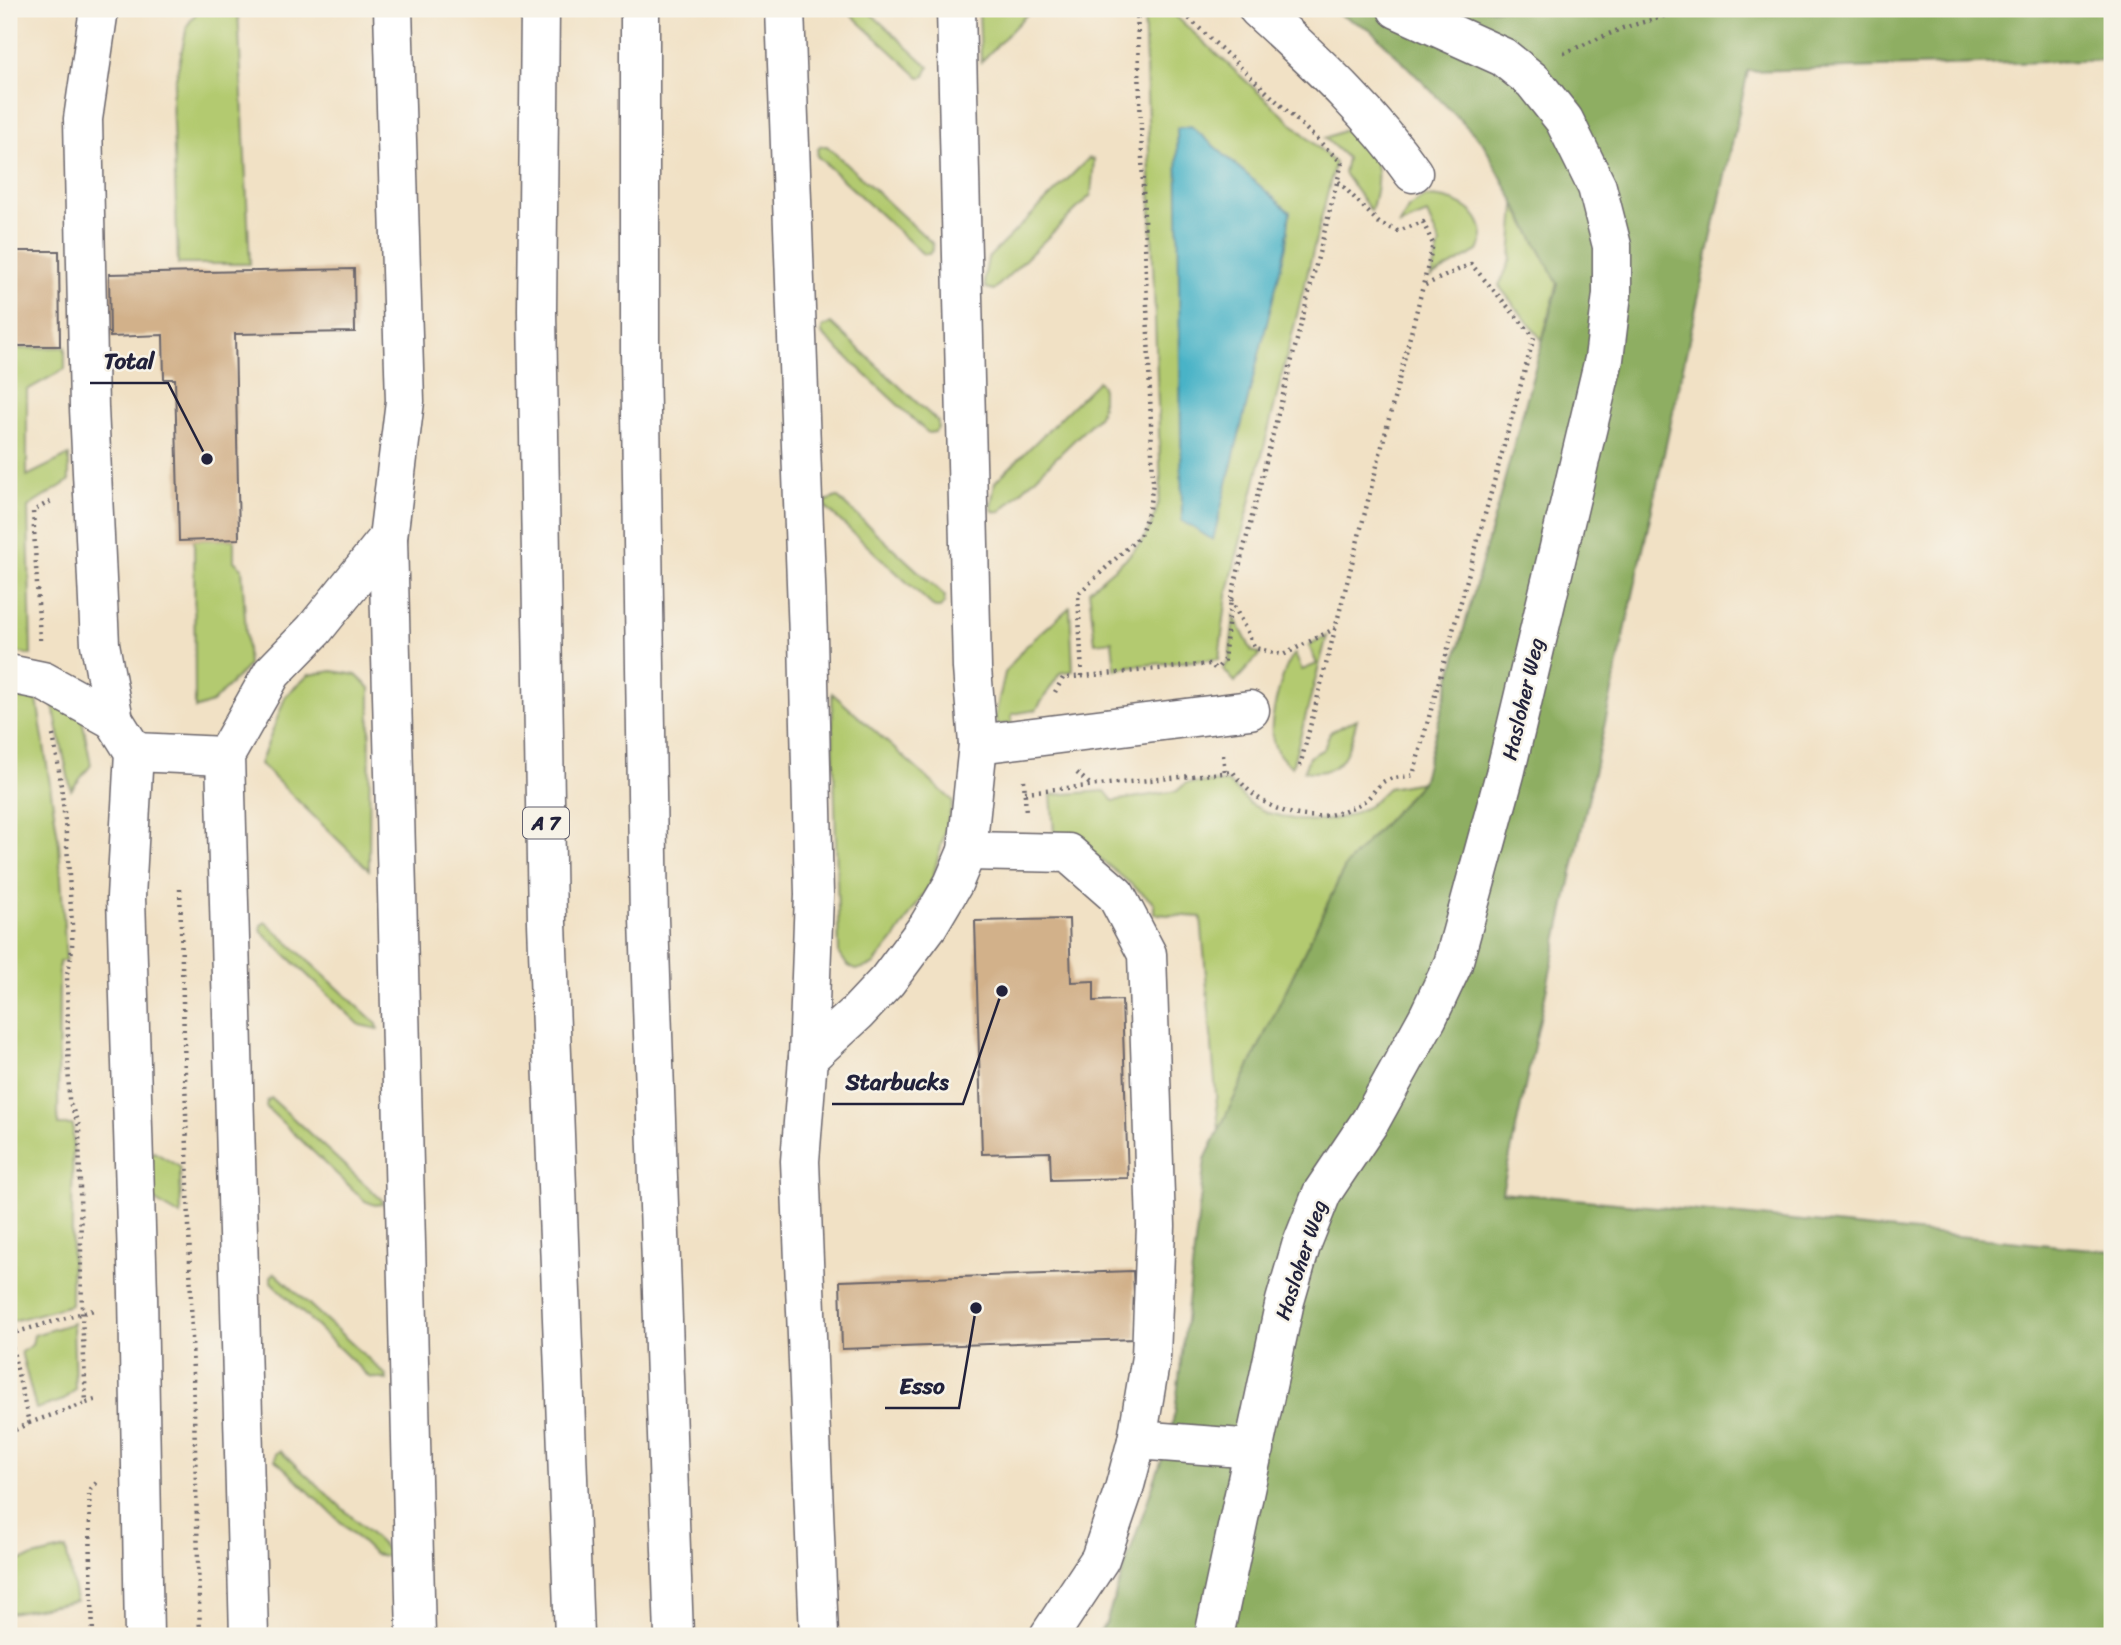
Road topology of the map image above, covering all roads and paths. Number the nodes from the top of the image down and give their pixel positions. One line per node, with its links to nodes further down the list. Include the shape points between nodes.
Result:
1 (99, 9): 16 (main road, via 83,119)
2 (393, 9): 17 (main road, via 405,401)
3 (540, 9): 48 (main road, A 7, via 537,311 547,909)
4 (640, 9): 49 (main road, via 649,919)
5 (785, 9): 32 (main road, via 809,651 814,895)
6 (956, 9): 25 (main road, via 972,668)
7 (1137, 9): 21 (path, via 1153,483 1140,536 1079,594)
8 (1179, 9): 14 (path, via 1342,163)
9 (1258, 9): 13 (main road, via 1356,102)
10 (1397, 9): 12 (main road, Hasloher Weg, via 1503,57)
11 (1689, 9): 12 (path, via 1623,28)
12 (1522, 72): 41 (main road, Hasloher Weg, via 1564,120 1597,187 1612,246 1604,359 1505,774 1453,964 1371,1120 1322,1193 1285,1301)
13 (1413, 173)
14 (1337, 180): 15 (path, via 1379,223 1398,231 1423,222 1433,244); 18 (path)
15 (1423, 286): 19 (path); 29 (path, via 1471,264 1534,337 1413,775 1384,781 1367,799 1346,811 1320,816 1294,815 1256,799 1233,772)
16 (92, 480): 22 (path, via 33,511); 24 (main road, via 100,644)
17 (388, 538): 27 (main road, via 314,630 272,673); 47 (main road)
18 (1231, 599): 19 (path, via 1255,648 1283,655); 20 (path, via 1224,660)
19 (1337, 628): 28 (path)
20 (1216, 670)
21 (1082, 676)
22 (26, 678): 24 (main road); 34 (path, via 59,763 67,848 73,957 67,972 69,1100 79,1126)
23 (1250, 710): 25 (main road)
24 (114, 720): 26 (main road)
25 (978, 744): 30 (main road)
26 (134, 752): 27 (main road); 33 (main road, via 126,897)
27 (225, 756): 46 (main road)
28 (1300, 766)
29 (1025, 792)
30 (967, 851): 32 (main road, via 928,926 887,981); 40 (main road, via 1068,853 1116,895 1147,954 1156,1226 1150,1357)
31 (180, 889): 45 (path)
32 (808, 1058): 50 (main road, via 800,1161)
33 (138, 1294): 34 (path); 44 (main road)
34 (82, 1314): 35 (path); 37 (path)
35 (9, 1334): 38 (path)
36 (107, 1396): 37 (path)
37 (86, 1403): 38 (path)
38 (29, 1423): 39 (path)
39 (9, 1433)
40 (1137, 1440): 41 (main road); 51 (main road, via 1100,1559)
41 (1255, 1448): 52 (main road, Hasloher Weg)
42 (104, 1475): 43 (path, via 89,1491)
43 (93, 1636)
44 (144, 1636)
45 (200, 1636)
46 (248, 1636)
47 (415, 1636)
48 (574, 1636)
49 (674, 1636)
50 (819, 1636)
51 (1049, 1636)
52 (1214, 1636)

